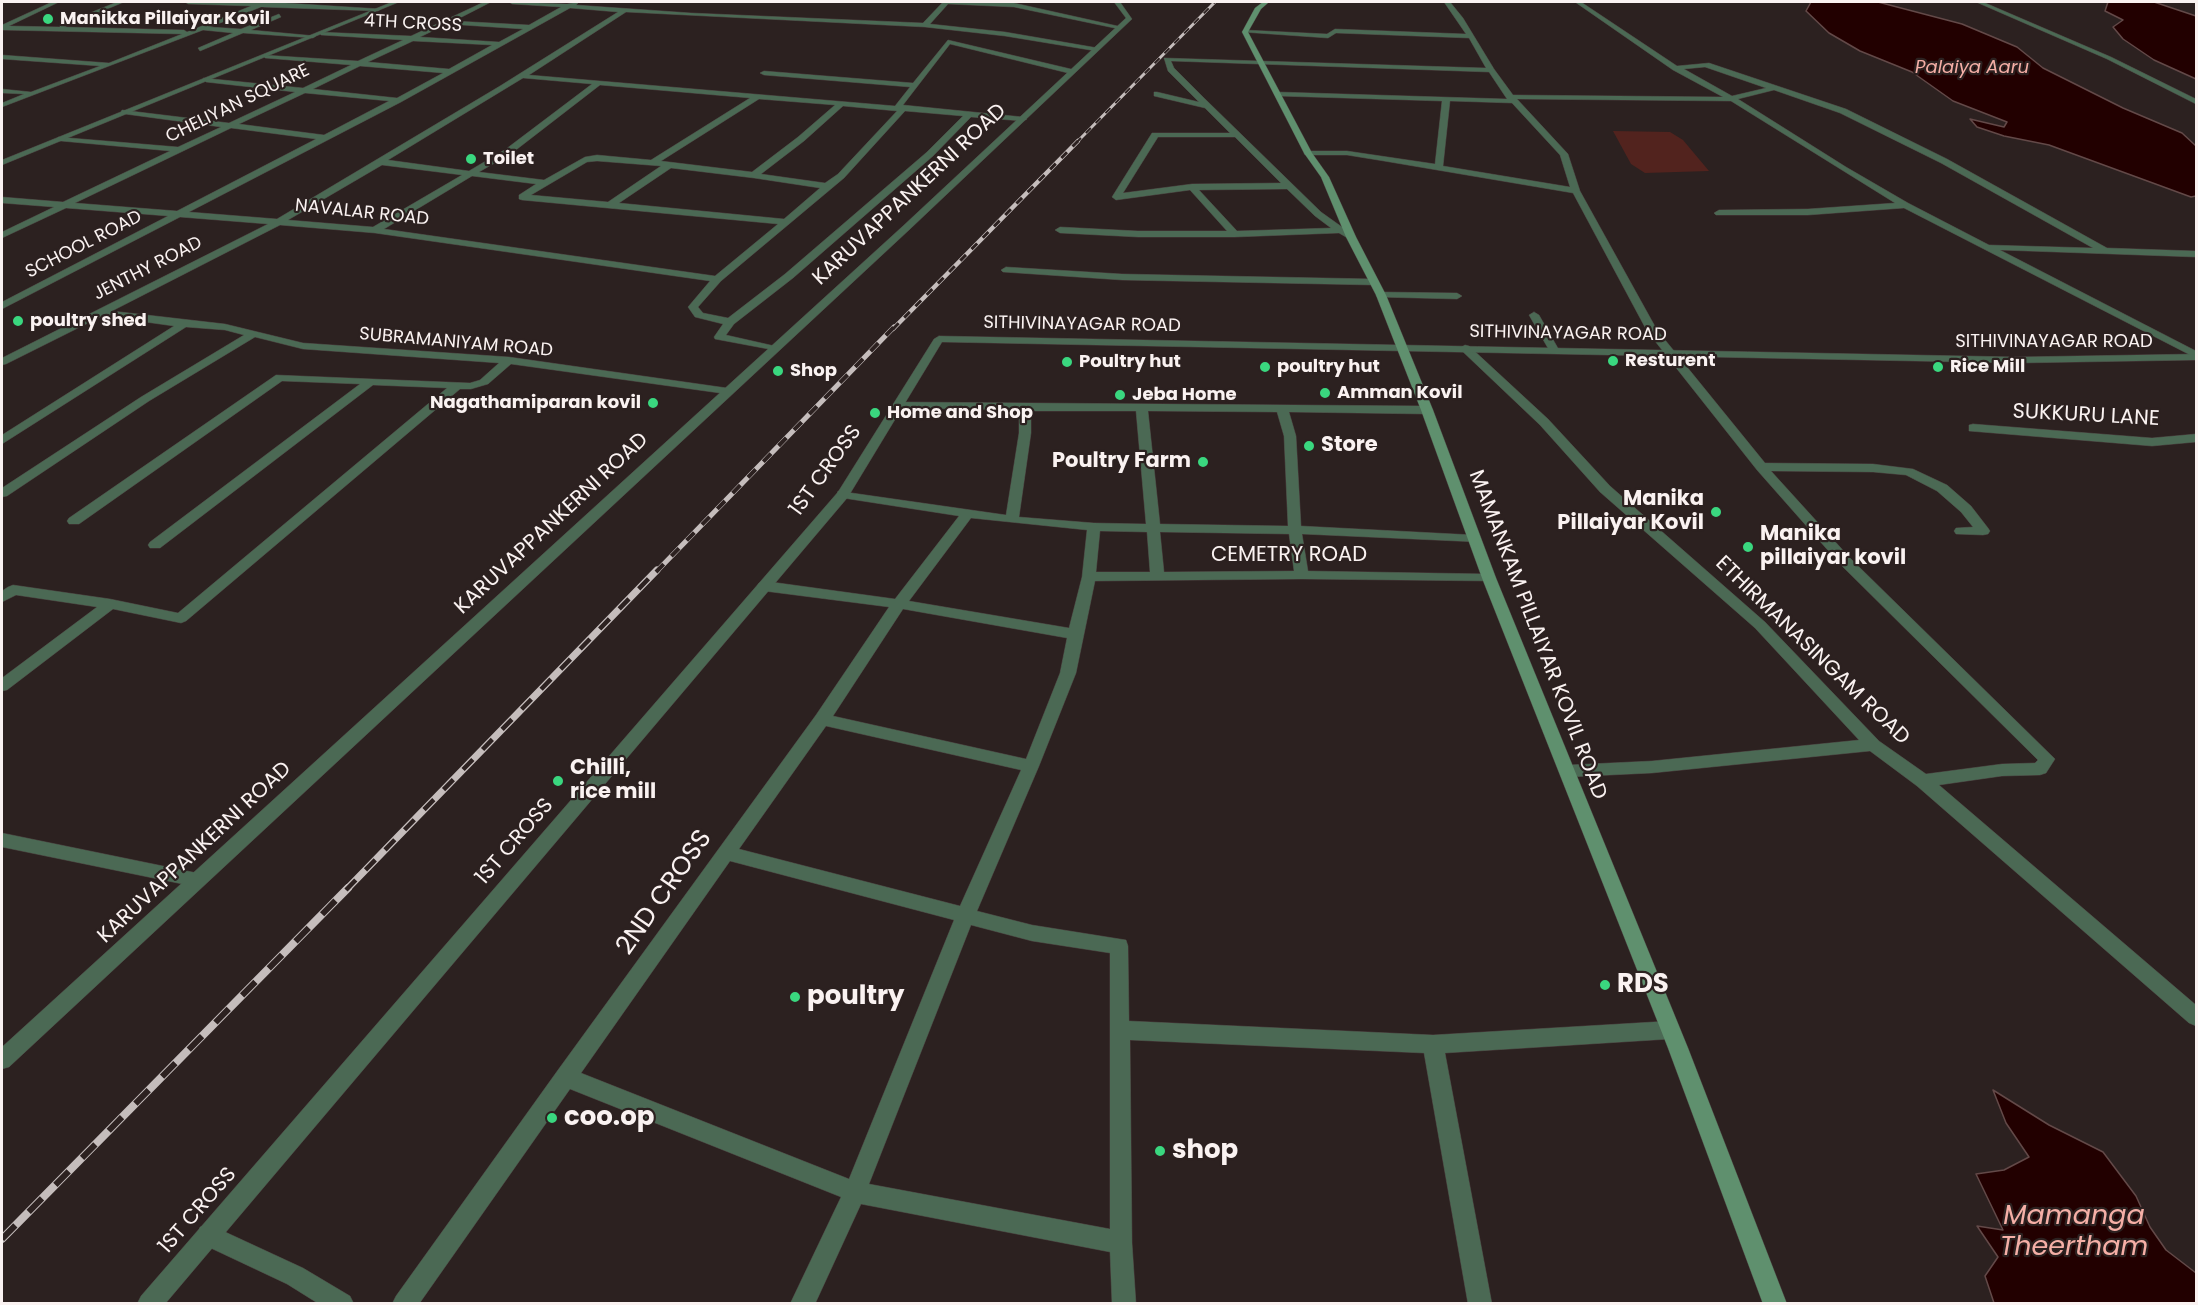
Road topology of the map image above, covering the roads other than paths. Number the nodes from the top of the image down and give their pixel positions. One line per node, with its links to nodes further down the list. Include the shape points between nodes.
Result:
1 (56, 2): 22 (street)
2 (121, 2): 29 (street)
3 (188, 2): 15 (street)
4 (396, 2): 17 (street)
5 (488, 2): 23 (street, CHELIYAN SQUARE)
6 (512, 2): 16 (street)
7 (576, 2): 16 (street, SCHOOL ROAD)
8 (626, 2): 18 (street)
9 (946, 2): 24 (street, via 1014,5); 25 (street)
10 (1117, 2): 24 (street)
11 (1266, 2): 31 (main road, via 1258,8)
12 (1445, 2): 36 (street)
13 (1578, 2): 47 (street)
14 (1979, 2): 68 (street, via 2109,58)
15 (265, 3): 17 (street); 28 (street)
16 (567, 7): 18 (street); 26 (street, SCHOOL ROAD)
17 (378, 9): 33 (street)
18 (616, 10): 19 (street)
19 (625, 10): 25 (street); 52 (street, JENTHY ROAD)
20 (279, 16): 30 (street)
21 (2, 17): 22 (street)
22 (22, 17): 27 (street)
23 (445, 22): 26 (street); 37 (street, CHELIYAN SQUARE)
24 (1125, 22): 41 (street, KARUVAPPANKERNI ROAD)
25 (925, 25): 41 (street)
26 (531, 27): 38 (street, SCHOOL ROAD)
27 (2, 28): 29 (street)
28 (203, 28): 30 (street); 32 (street)
29 (54, 29): 32 (street)
30 (243, 31): 34 (street); 40 (street)
31 (1245, 32): 35 (street); 44 (main road, MAMANKAM PILLAIYAR KOVIL ROAD)
32 (193, 33): 46 (street)
33 (321, 33): 34 (street); 37 (street, 4TH CROSS)
34 (313, 36): 42 (street)
35 (1328, 36): 36 (street, via 1335,31); 39 (street)
36 (1472, 36): 48 (street)
37 (410, 39): 38 (street, 4TH CROSS); 45 (street, CHELIYAN SQUARE)
38 (502, 44): 49 (street, SCHOOL ROAD)
39 (1332, 47)
40 (200, 49)
41 (1095, 49): 50 (street, KARUVAPPANKERNI ROAD)
42 (265, 56): 45 (street); 53 (street)
43 (2, 57): 46 (street)
44 (1258, 61): 48 (street, via 1336,61); 61 (main road, MAMANKAM PILLAIYAR KOVIL ROAD); 70 (street, via 1166,59 1171,69)
45 (361, 63): 49 (street); 57 (street, CHELIYAN SQUARE)
46 (110, 64): 59 (street)
47 (1676, 68): 56 (street, via 1706,65); 64 (street)
48 (1491, 70): 63 (street)
49 (450, 71): 65 (street, SCHOOL ROAD)
50 (1072, 72): 55 (street, via 948,42); 74 (street, KARUVAPPANKERNI ROAD)
51 (764, 73): 55 (street)
52 (520, 76): 54 (street); 81 (street, JENTHY ROAD)
53 (206, 80): 57 (street); 72 (street)
54 (598, 83): 62 (street); 86 (street, via 509,151)
55 (916, 85): 71 (street)
56 (1776, 88): 64 (street); 107 (street, via 1844,111 1944,160)
57 (305, 90): 65 (street); 75 (street, CHELIYAN SQUARE)
58 (2, 91): 59 (street)
59 (33, 92): 69 (street)
60 (1157, 94): 70 (street)
61 (1278, 94): 66 (street); 80 (main road, MAMANKAM PILLAIYAR KOVIL ROAD)
62 (759, 95): 67 (street); 83 (street)
63 (1512, 99): 64 (street); 66 (street); 92 (street, via 1564,154)
64 (1733, 99): 95 (street)
65 (398, 100): 77 (street, SCHOOL ROAD)
66 (1446, 100): 85 (street)
67 (843, 102): 71 (street); 87 (street)
68 (2196, 102)
69 (2, 105)
70 (1209, 106): 76 (street)
71 (902, 107): 73 (street); 89 (street, via 841,177)
72 (125, 112): 75 (street); 78 (street)
73 (969, 114): 74 (street); 116 (street, via 903,177)
74 (1023, 118): 122 (street, KARUVAPPANKERNI ROAD)
75 (231, 125): 77 (street); 79 (street, CHELIYAN SQUARE)
76 (1237, 135): 90 (street); 91 (street, via 1155,135 1116,197)
77 (325, 138): 98 (street, SCHOOL ROAD)
78 (61, 140): 79 (street); 82 (street)
79 (181, 150): 94 (street, CHELIYAN SQUARE)
80 (1308, 153): 85 (street, via 1347,153); 104 (main road, MAMANKAM PILLAIYAR KOVIL ROAD, via 1325,177)
81 (382, 162): 86 (street); 99 (street, JENTHY ROAD)
82 (2, 163)
83 (653, 163): 84 (street); 88 (street, via 585,160)
84 (669, 165): 87 (street); 96 (street)
85 (1439, 167): 92 (street)
86 (471, 173): 88 (street); 101 (street)
87 (753, 176): 89 (street)
88 (545, 183): 96 (street, via 522,197)
89 (827, 186): 100 (street)
90 (1289, 186): 91 (street); 104 (street)
91 (1192, 188): 103 (street)
92 (1576, 191): 124 (street, via 1652,331)
93 (2, 201): 94 (street, NAVALAR ROAD)
94 (69, 204): 98 (street, NAVALAR ROAD); 105 (street, CHELIYAN SQUARE)
95 (1905, 205): 97 (street); 106 (street)
96 (609, 206): 100 (street)
97 (1719, 213)
98 (181, 214): 99 (street, NAVALAR ROAD); 113 (street, SCHOOL ROAD)
99 (279, 222): 101 (street, NAVALAR ROAD); 114 (street, JENTHY ROAD)
100 (786, 222): 110 (street)
101 (375, 230): 110 (street, NAVALAR ROAD)
102 (1060, 230): 103 (street)
103 (1234, 234): 104 (street)
104 (1346, 234): 111 (main road, MAMANKAM PILLAIYAR KOVIL ROAD)
105 (2, 235)
106 (1985, 247): 107 (street); 125 (street)
107 (2104, 250): 108 (street)
108 (2196, 254)
109 (1006, 270): 111 (street)
110 (717, 279): 116 (street, via 693,307 699,315)
111 (1377, 289): 112 (street); 120 (main road, MAMANKAM PILLAIYAR KOVIL ROAD)
112 (1457, 296)
113 (2, 306)
114 (99, 312): 117 (street, SUBRAMANIYAM ROAD); 127 (street, JENTHY ROAD)
115 (1534, 315): 123 (street)
116 (730, 322): 122 (street, via 719,337)
117 (184, 324): 118 (street, SUBRAMANIYAM ROAD); 138 (street)
118 (253, 334): 126 (street, SUBRAMANIYAM ROAD, via 303,346); 140 (street)
119 (939, 339): 120 (street, SITHIVINAYAGAR ROAD); 131 (street, 1ST CROSS)
120 (1400, 347): 121 (street, SITHIVINAYAGAR ROAD); 135 (main road, MAMANKAM PILLAIYAR KOVIL ROAD)
121 (1465, 348): 123 (street, SITHIVINAYAGAR ROAD); 162 (street, ETHIRMANASINGAM ROAD, via 1544,422 1605,489 1760,625)
122 (775, 349): 130 (street, KARUVAPPANKERNI ROAD)
123 (1554, 350): 124 (street, SITHIVINAYAGAR ROAD)
124 (1671, 353): 125 (street, SITHIVINAYAGAR ROAD, via 2017,360); 139 (street)
125 (2196, 356)
126 (509, 360): 129 (street, via 484,382); 130 (street, SUBRAMANIYAM ROAD)
127 (2, 362)
128 (369, 383): 129 (street); 144 (street, via 280,377); 150 (street)
129 (457, 386): 157 (street, via 181,618)
130 (727, 391): 168 (street, KARUVAPPANKERNI ROAD)
131 (898, 406): 132 (street); 141 (street, 1ST CROSS)
132 (1025, 408): 133 (street); 143 (street)
133 (1142, 408): 134 (street); 146 (street)
134 (1282, 408): 135 (street); 147 (street, via 1290,436)
135 (1427, 410): 149 (main road, MAMANKAM PILLAIYAR KOVIL ROAD)
136 (1973, 428): 137 (street, SUKKURU LANE, via 2152,442)
137 (2196, 438)
138 (2, 440)
139 (1761, 467): 148 (street, via 1909,472 1942,488 1983,531); 165 (street, via 1845,561 2047,759 2040,769)
140 (2, 493)
141 (843, 494): 142 (street); 155 (street, 1ST CROSS)
142 (968, 513): 143 (street); 158 (street, 2ND CROSS)
143 (1012, 520): 145 (street)
144 (74, 521)
145 (1094, 527): 146 (street); 152 (street)
146 (1154, 529): 147 (street); 153 (street)
147 (1295, 530): 149 (street); 151 (street)
148 (1961, 531)
149 (1474, 539): 154 (main road, MAMANKAM PILLAIYAR KOVIL ROAD)
150 (155, 545)
151 (1302, 575): 153 (street, CEMETRY ROAD); 154 (street, CEMETRY ROAD)
152 (1089, 577): 153 (street, CEMETRY ROAD); 159 (street)
153 (1158, 578)
154 (1489, 578): 164 (main road, MAMANKAM PILLAIYAR KOVIL ROAD)
155 (764, 586): 158 (street); 177 (street, 1ST CROSS)
156 (2, 598): 157 (street, via 13,590)
157 (110, 604): 160 (street)
158 (899, 604): 159 (street); 161 (street, 2ND CROSS)
159 (1075, 634): 163 (street, via 1068,673)
160 (2, 686)
161 (822, 719): 163 (street); 167 (street, 2ND CROSS)
162 (1872, 745): 164 (street, via 1652,767); 165 (street, ETHIRMANASINGAM ROAD)
163 (1031, 766): 169 (street)
164 (1568, 771): 172 (main road, MAMANKAM PILLAIYAR KOVIL ROAD)
165 (1923, 781): 170 (street, ETHIRMANASINGAM ROAD)
166 (2, 840): 168 (street)
167 (725, 853): 169 (street); 175 (street, 2ND CROSS)
168 (196, 880): 174 (street, KARUVAPPANKERNI ROAD)
169 (966, 914): 171 (street, via 1032,933 1119,946); 176 (street)
170 (2196, 1017)
171 (1120, 1030): 173 (street); 178 (street)
172 (1670, 1030): 173 (street); 185 (main road, MAMANKAM PILLAIYAR KOVIL ROAD)
173 (1433, 1044): 184 (street)
174 (2, 1060)
175 (565, 1077): 176 (street); 181 (street, 2ND CROSS)
176 (855, 1192): 178 (street); 182 (street)
177 (208, 1235): 179 (street, 1ST CROSS); 180 (street, via 295,1276)
178 (1121, 1243): 183 (street)
179 (149, 1304)
180 (342, 1304)
181 (404, 1304)
182 (802, 1304)
183 (1124, 1304)
184 (1480, 1304)
185 (1775, 1304)

